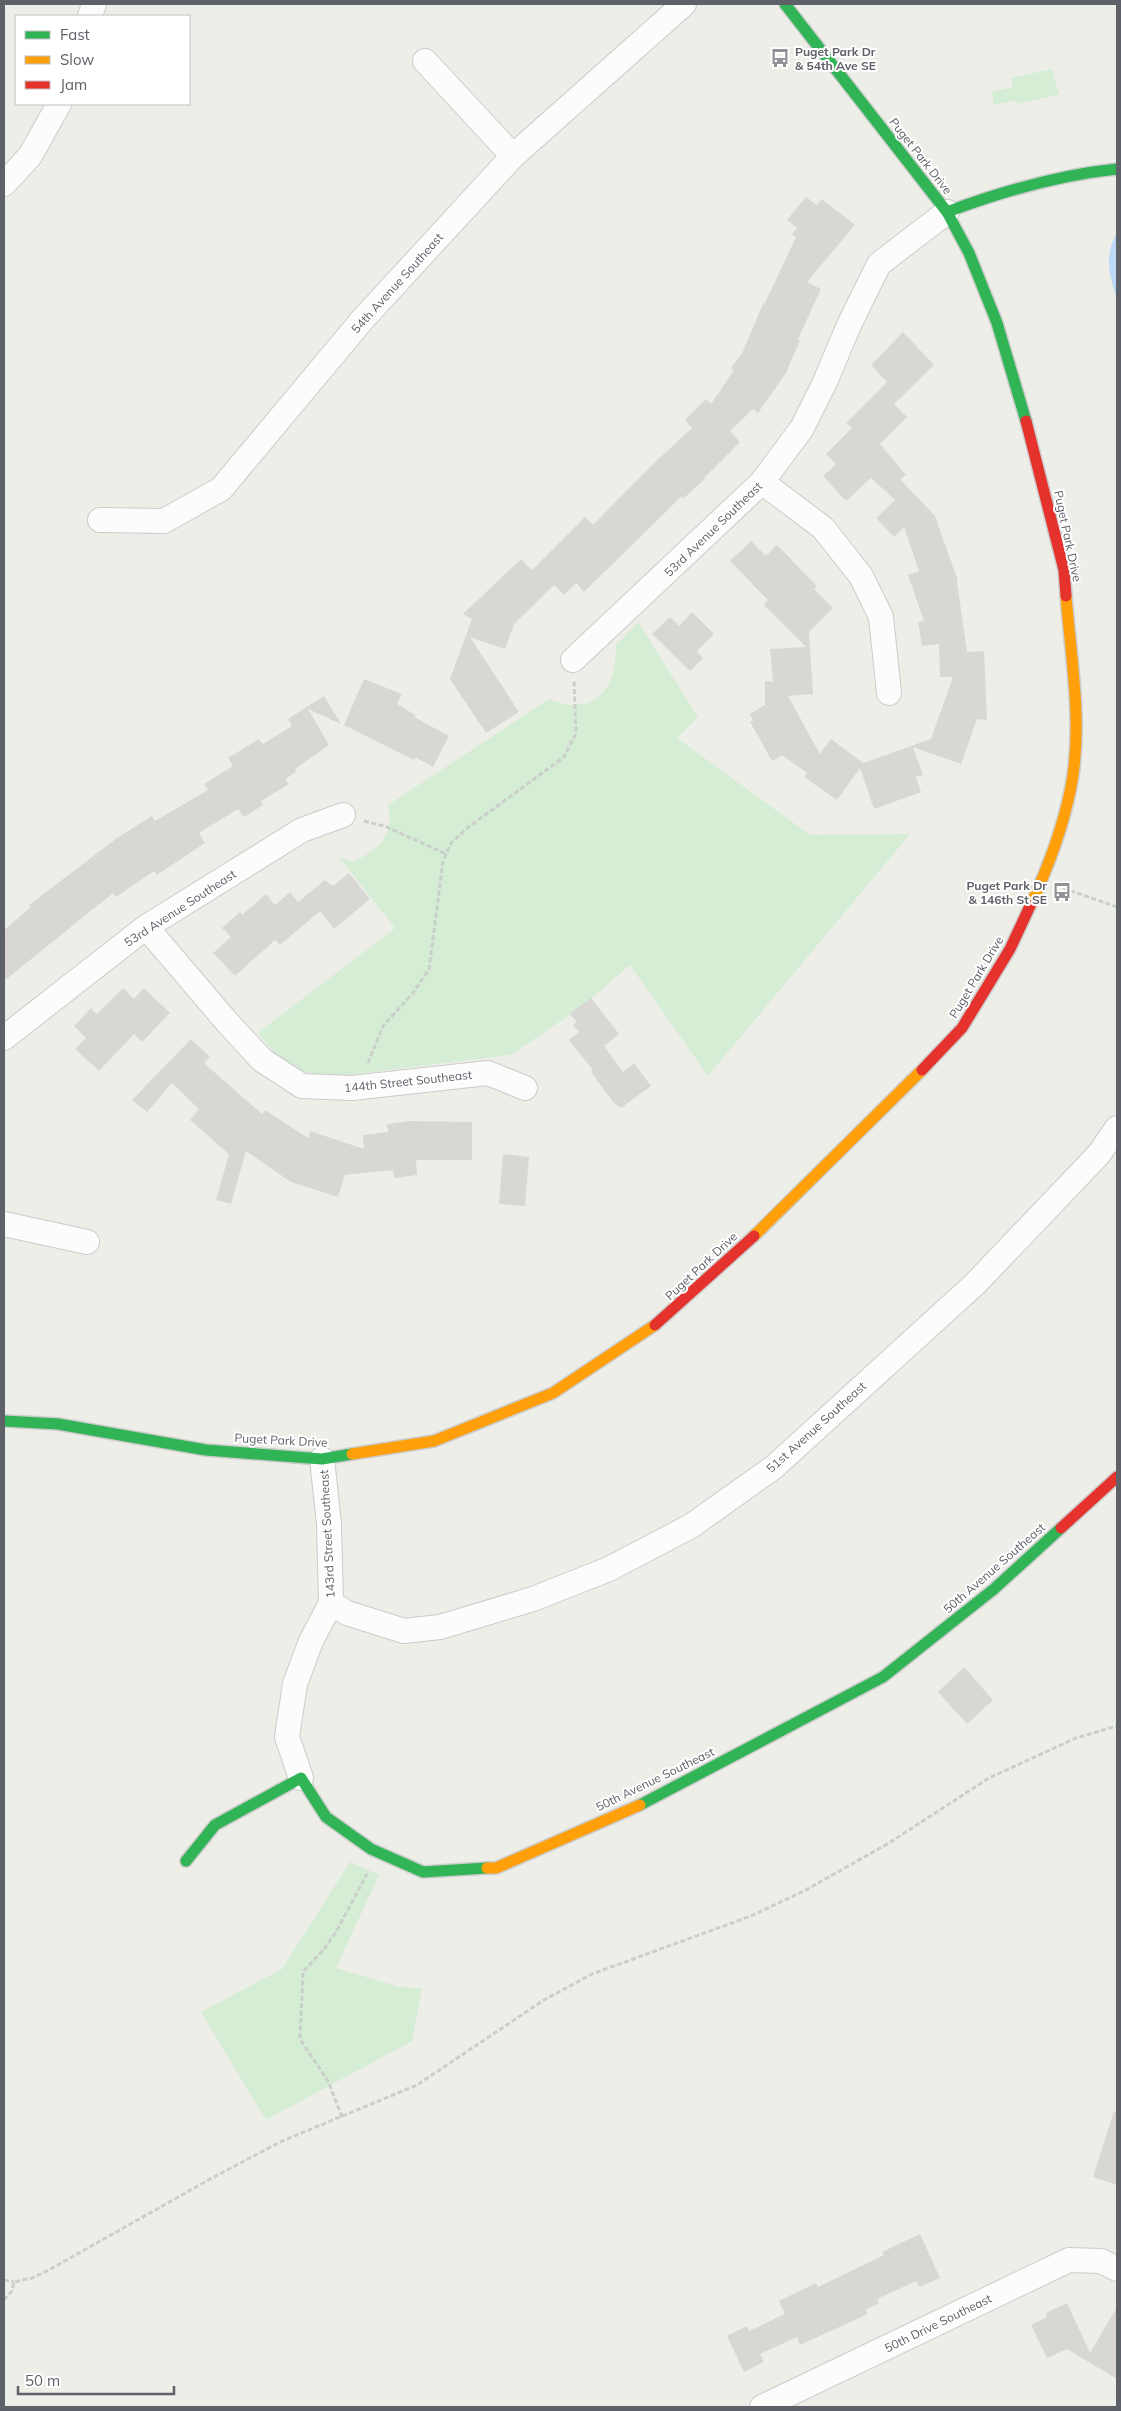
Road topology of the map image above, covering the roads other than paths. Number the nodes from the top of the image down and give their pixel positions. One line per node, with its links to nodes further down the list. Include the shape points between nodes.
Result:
1 (684, 4): 5 (street, 54th Avenue Southeast)
2 (785, 4): 8 (street, Puget Park Drive)
3 (425, 61): 5 (street)
4 (58, 105): 7 (street, via 30,156)
5 (513, 156): 10 (street, 54th Avenue Southeast, via 363,319 221,489 164,521)
6 (1117, 169): 8 (street, via 1043,179)
7 (4, 184)
8 (947, 212): 9 (street, 53rd Avenue Southeast, via 879,264 802,428); 21 (street, Puget Park Drive, via 969,253 997,323 1033,445 1064,570 1076,723 1071,787 1042,881 1010,949 962,1028 752,1238 661,1321 553,1393 434,1441)
9 (762, 482): 11 (street, 53rd Avenue Southeast); 12 (street, via 823,528 861,576 881,617)
10 (100, 520)
11 (573, 660)
12 (889, 693)
13 (343, 815): 14 (street, 53rd Avenue Southeast, via 302,830)
14 (146, 928): 15 (street, 53rd Avenue Southeast); 16 (street, 144th Street Southeast, via 262,1060 302,1086 361,1088 488,1073)
15 (4, 1038)
16 (525, 1088)
17 (1117, 1128): 23 (street, 51st Avenue Southeast, via 1099,1154 975,1284 774,1467 691,1526 592,1575 533,1599 440,1627 404,1631 355,1616)
18 (4, 1224): 19 (street)
19 (87, 1242)
20 (4, 1421): 21 (street, Puget Park Drive, via 58,1424 206,1450)
21 (322, 1458): 23 (street, 143rd Street Southeast)
22 (1117, 1477): 24 (street, 50th Avenue Southeast, via 994,1590 883,1677 637,1806 496,1868 423,1872 371,1849 326,1817)
23 (331, 1603): 24 (street, 143rd Street Southeast, via 311,1641 295,1684 287,1737)
24 (301, 1778): 25 (street, via 215,1825)
25 (186, 1861)
26 (1117, 2269): 27 (street, 50th Drive Southeast, via 1101,2261 1069,2260)
27 (771, 2405)

